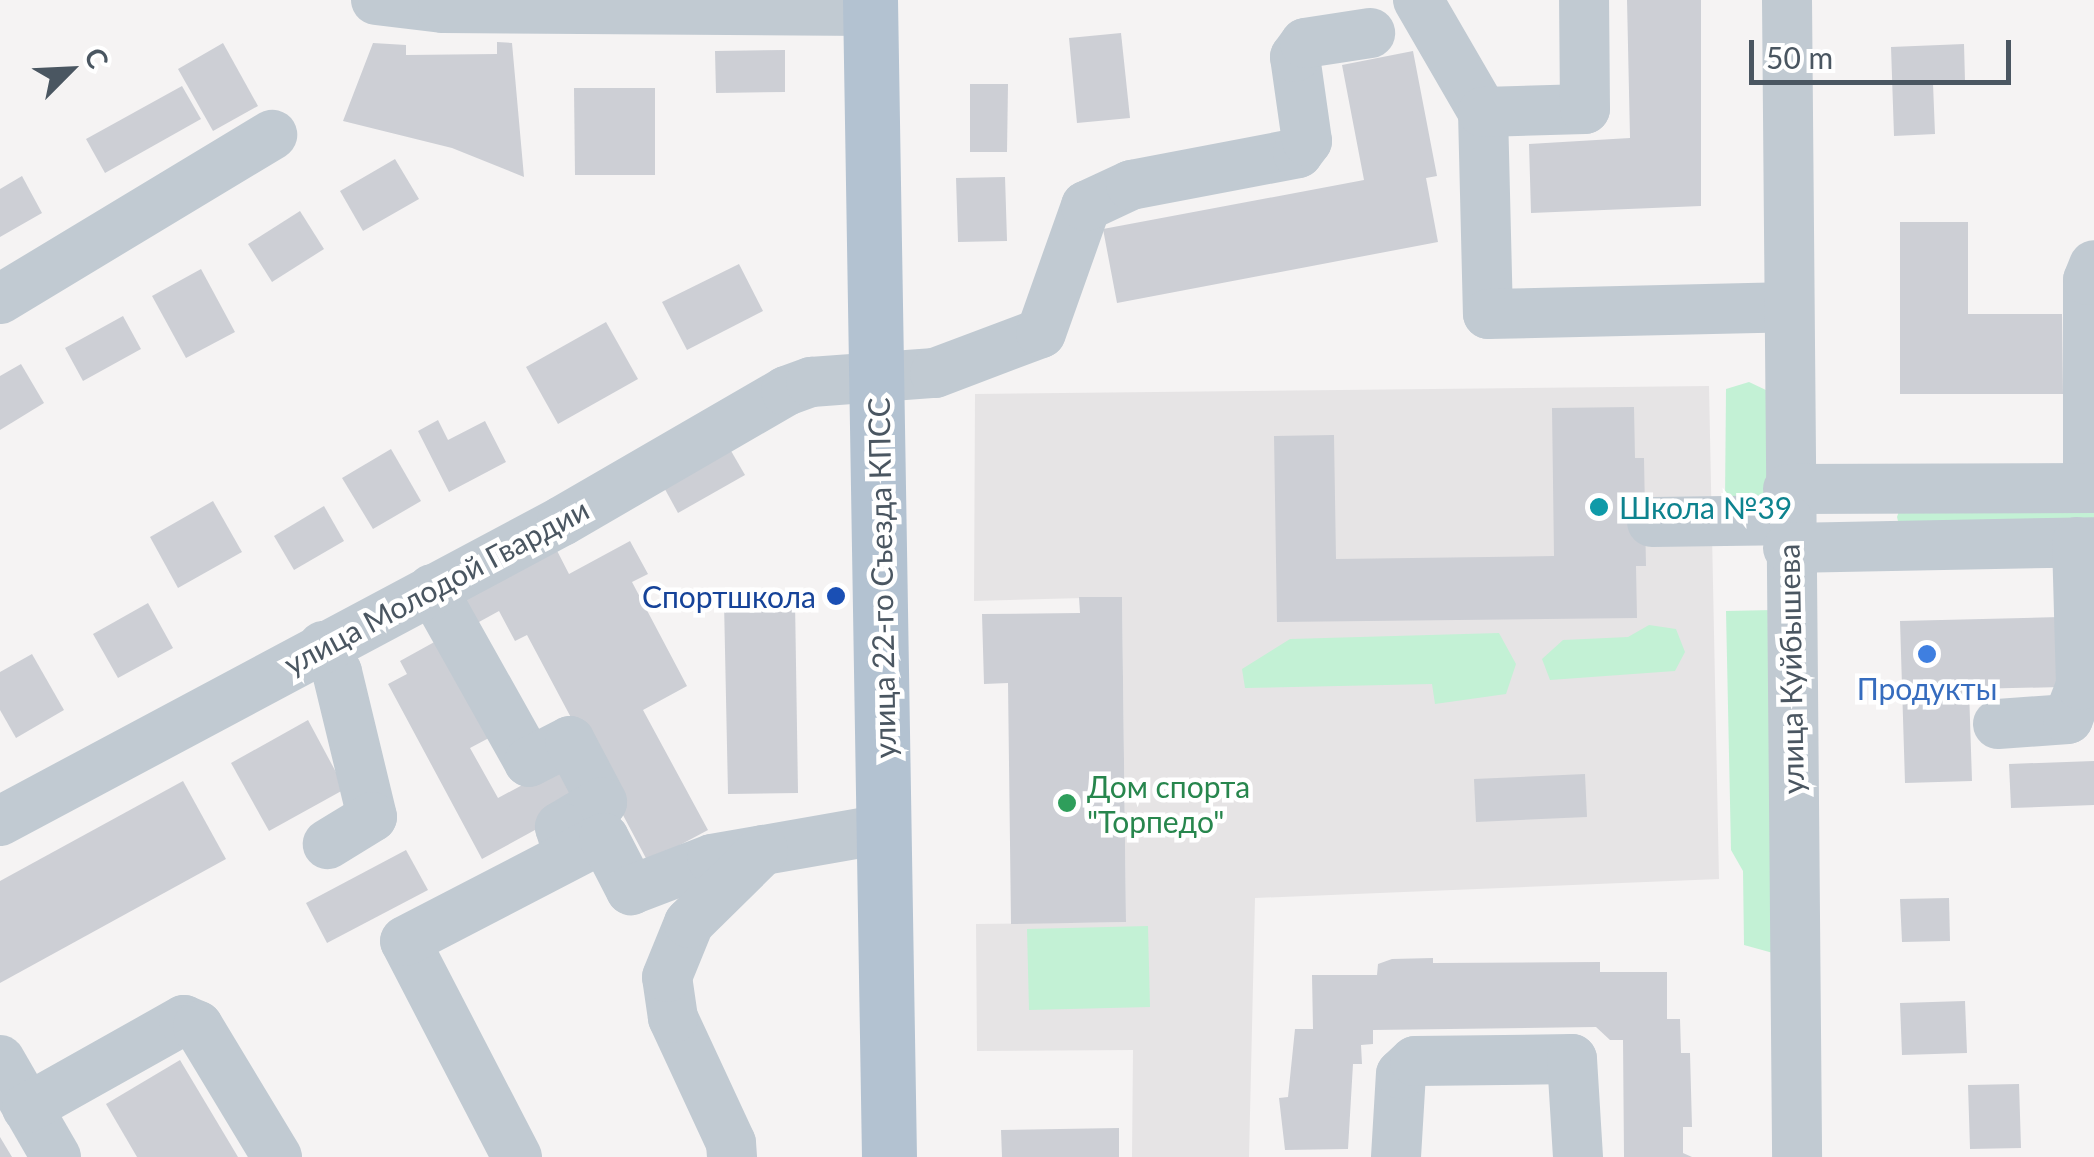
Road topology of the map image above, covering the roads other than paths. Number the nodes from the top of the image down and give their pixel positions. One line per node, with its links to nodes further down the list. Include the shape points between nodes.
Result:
1 (376, 0): 5 (street, via 442,8)
2 (1418, 0): 7 (street)
3 (1584, 0): 7 (street, via 1585,109)
4 (1787, 0): 11 (street, улица Куйбышева)
5 (870, 6): 12 (main road, улица 22-го Съезда КПСС)
6 (1370, 33): 12 (street, улица Молодой Гвардии, via 1305,43 1295,56 1306,141 1298,153 1132,185 1086,206 1041,333 934,373)
7 (1483, 112): 11 (street, via 1488,314)
8 (272, 134): 10 (street)
9 (2094, 265): 13 (street, via 2088,280)
10 (0, 300)
11 (1787, 307): 14 (street, улица Куйбышева)
12 (878, 376): 17 (street, улица Молодой Гвардии, via 786,391); 21 (main road, улица 22-го Съезда КПСС)
13 (2091, 488): 14 (street)
14 (1788, 519): 15 (street); 16 (street); 34 (street, улица Куйбышева)
15 (1652, 522)
16 (2085, 542): 19 (street, via 2081,685 2068,719)
17 (432, 589): 18 (street, улица Молодой Гвардии); 24 (street, via 530,762 570,741 602,802 560,827)
18 (324, 646): 20 (street, улица Молодой Гвардии); 22 (street, via 337,672 372,818)
19 (1998, 724)
20 (4, 809)
21 (884, 829): 23 (street); 31 (main road, улица 22-го Съезда КПСС)
22 (328, 844)
23 (763, 850): 24 (street, via 712,859 631,890 604,838); 30 (street, via 689,923 667,977 672,1018 732,1142)
24 (569, 856): 29 (street, via 405,942)
25 (0, 1060): 26 (street)
26 (27, 1108): 27 (street); 28 (street, via 184,1020 198,1026)
27 (56, 1157)
28 (277, 1157)
29 (517, 1157)
30 (732, 1157)
31 (889, 1157)
32 (1396, 1157): 33 (street, via 1401,1074 1416,1061 1572,1059)
33 (1578, 1157)
34 (1796, 1157)

